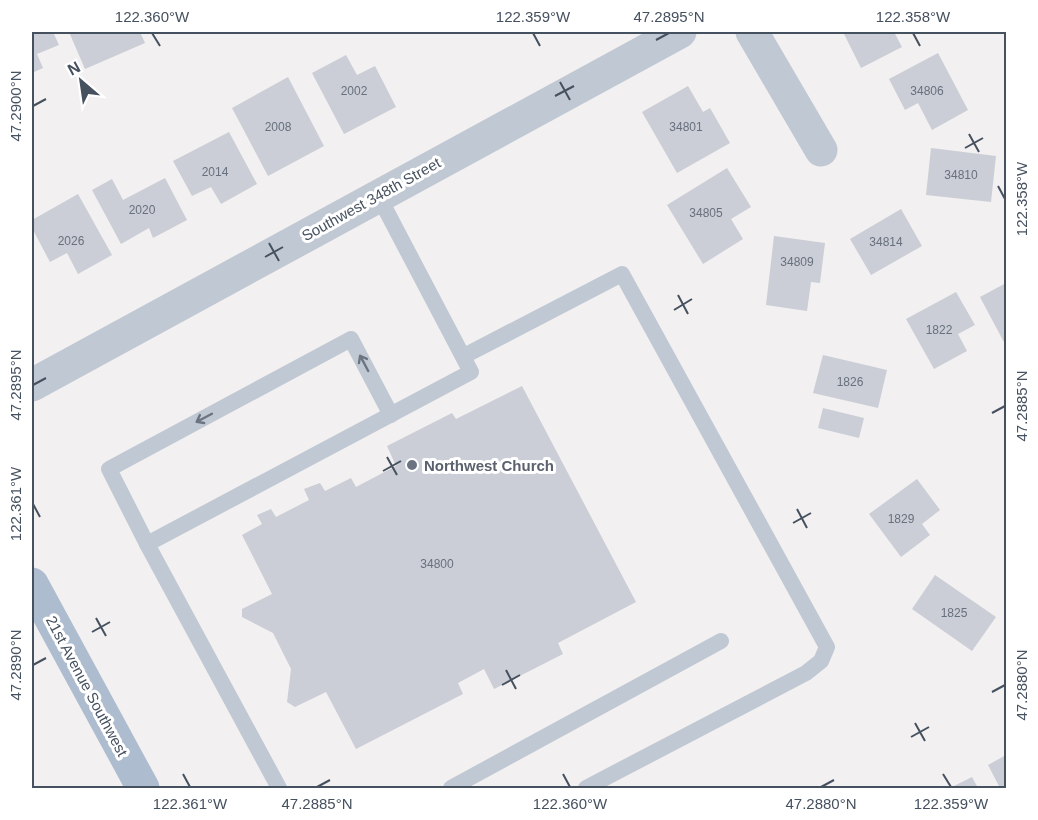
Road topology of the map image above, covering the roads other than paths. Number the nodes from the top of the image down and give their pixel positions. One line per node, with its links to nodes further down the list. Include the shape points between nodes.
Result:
1 (680, 32): 4 (street, Southwest 348th Street)
2 (752, 32): 3 (street)
3 (821, 150)
4 (378, 195): 5 (lane); 6 (street, Southwest 348th Street)
5 (464, 356): 7 (lane, via 471,372); 14 (lane, via 622,274 827,647 821,662 806,674)
6 (32, 385)
7 (391, 415): 8 (lane); 8 (lane, one-way to 8, via 351,339 109,469)
8 (147, 544): 12 (lane)
9 (32, 584): 11 (main road, 21st Avenue Southwest)
10 (721, 641): 13 (lane)
11 (143, 789)
12 (279, 789)
13 (451, 789)
14 (586, 789)

